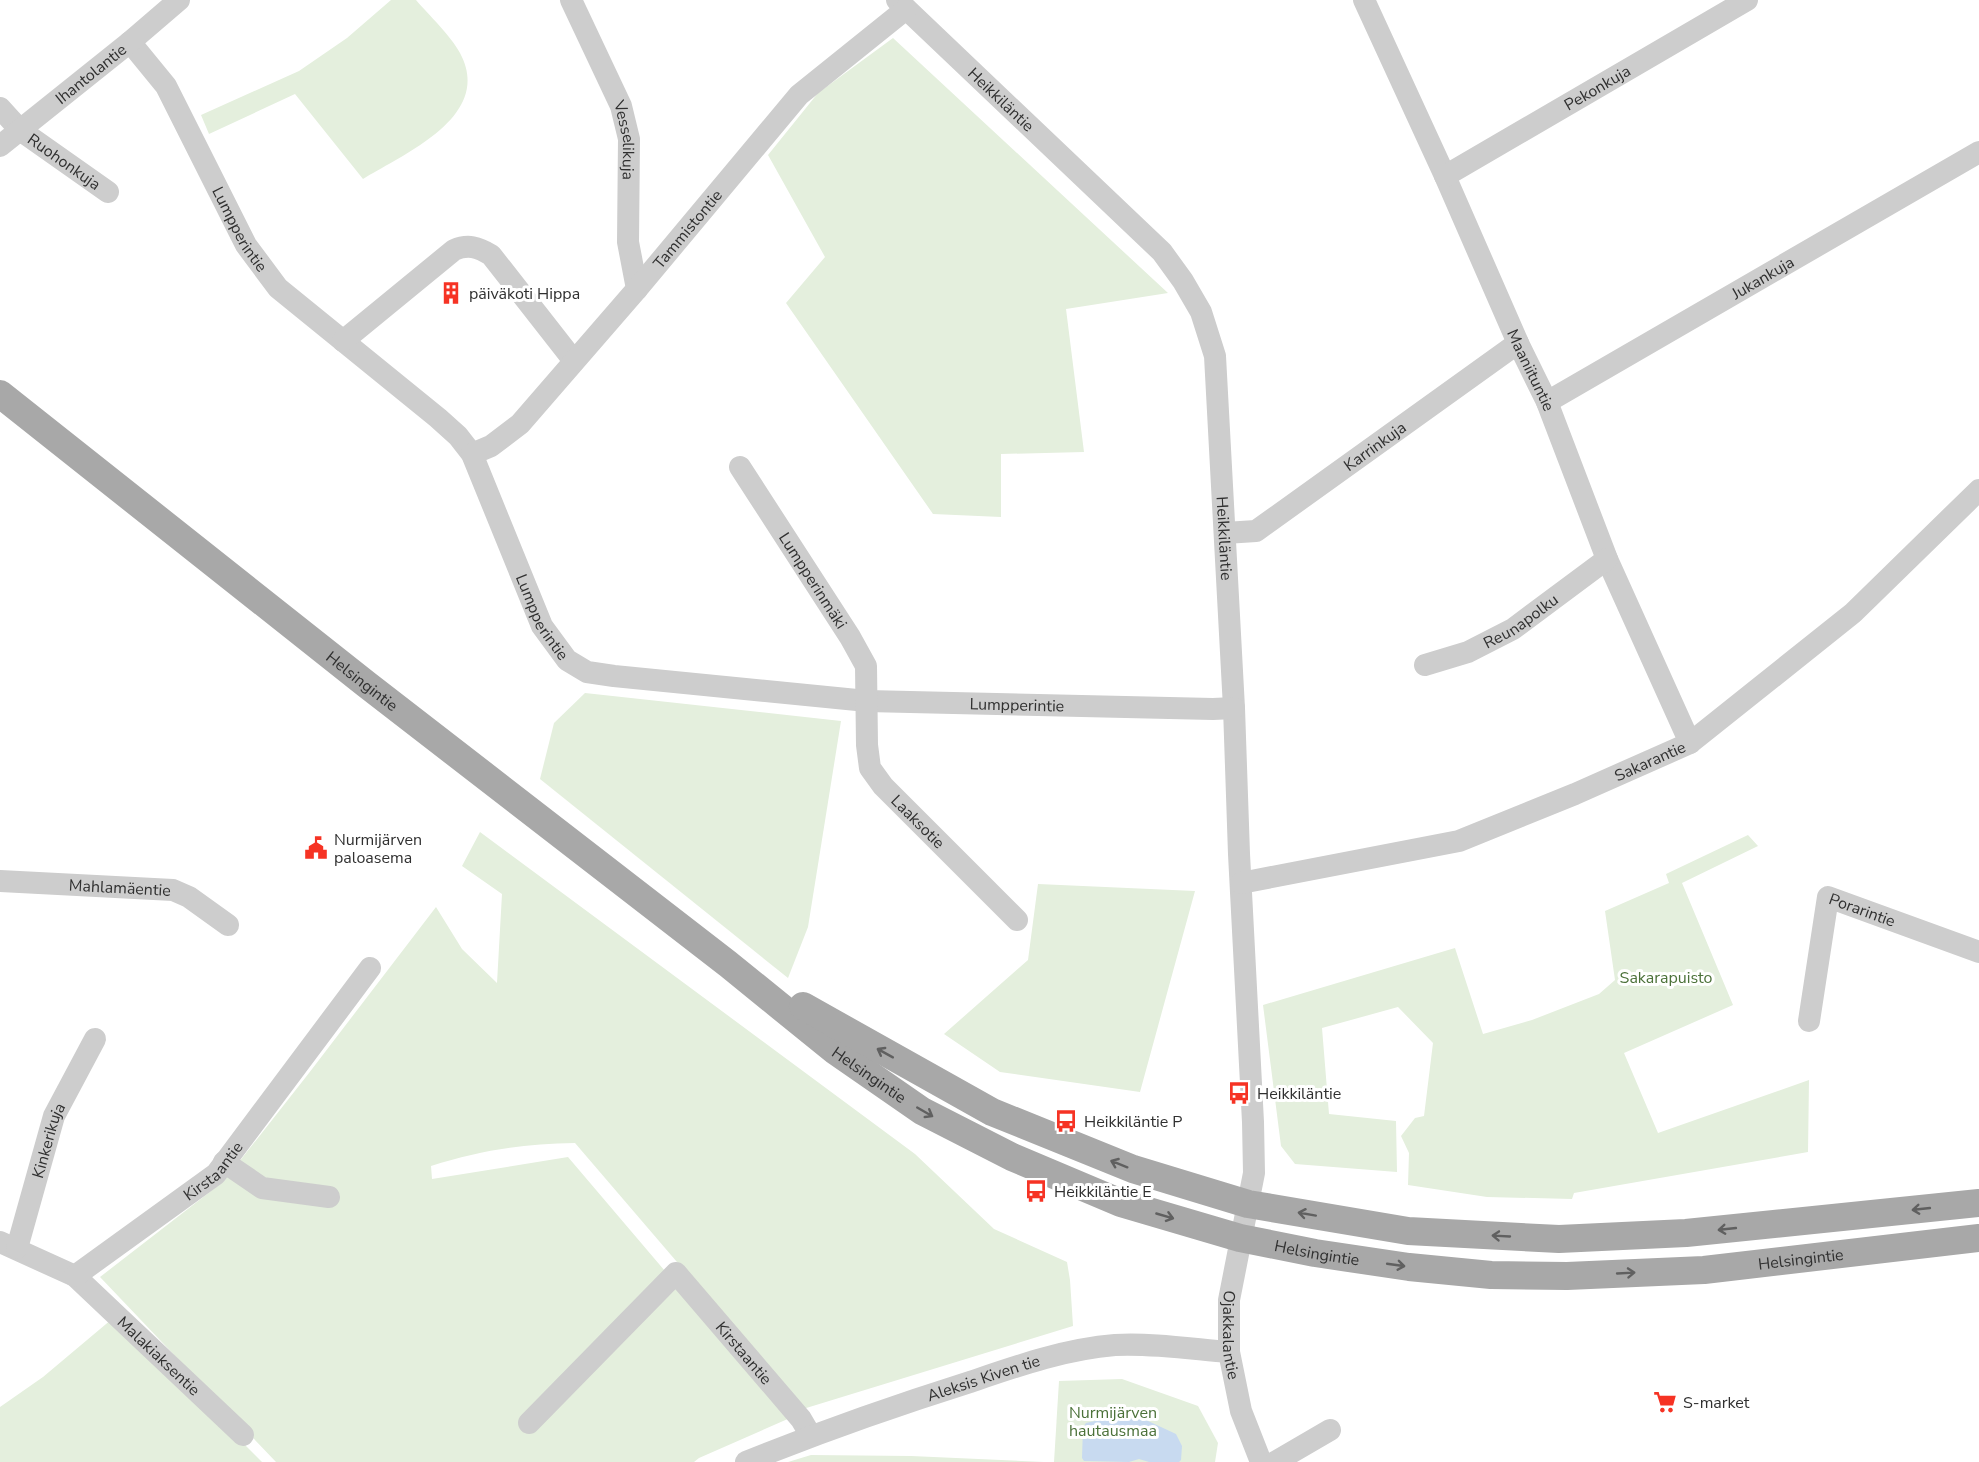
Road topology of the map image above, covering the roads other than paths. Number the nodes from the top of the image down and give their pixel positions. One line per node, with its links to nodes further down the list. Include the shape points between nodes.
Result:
1 (179, 0): 6 (street, Ihantolantie)
2 (571, 0): 13 (street, Vesselikuja, via 621,106 629,139 628,242)
3 (1365, 0): 11 (street, Maaniituntie)
4 (1747, 0): 11 (street, Pekonkuja)
5 (902, 5): 13 (street, Tammistontie, via 799,95); 22 (street, Heikkiläntie, via 1162,252 1184,280 1201,312 1215,356)
6 (130, 42): 8 (street, Ihantolantie); 14 (street, Lumpperintie, via 166,86 246,245 278,288)
7 (0, 108): 8 (street, Ruohonkuja)
8 (20, 130): 9 (street, Ihantolantie); 12 (street, Ruohonkuja)
9 (0, 146)
10 (1979, 152): 18 (street, Jukankuja)
11 (1445, 176): 15 (street, Maaniituntie)
12 (108, 192)
13 (637, 289): 16 (street, Tammistontie)
14 (344, 341): 16 (street, via 454,250 478,247 491,255); 19 (street, Lumpperintie, via 438,418)
15 (1518, 343): 18 (street, Maaniituntie); 22 (street, Karrinkuja, via 1256,531)
16 (574, 361): 19 (street, Tammistontie, via 520,424 491,446)
17 (0, 394): 33 (main road, Helsingintie, via 356,677)
18 (1547, 402): 23 (street, Maaniituntie)
19 (472, 453): 25 (street, Lumpperintie, via 542,626 567,660 587,672 614,676)
20 (740, 467): 25 (street, Lumpperinmäki, via 866,666)
21 (1979, 490): 27 (street, Sakarantie, via 1853,613)
22 (1225, 533): 26 (street, Heikkiläntie)
23 (1607, 559): 24 (street, Reunapolku, via 1513,629 1468,652); 27 (street, Maaniituntie)
24 (1425, 666)
25 (867, 701): 26 (street, Lumpperintie); 30 (street, Laaksotie, via 870,768)
26 (1234, 708): 29 (street, Heikkiläntie)
27 (1690, 743): 29 (street, Sakarantie, via 1459,841)
28 (0, 881): 31 (street, Mahlamäentie, via 173,890)
29 (1241, 883): 40 (street, Heikkiläntie, via 1253,1122 1254,1173)
30 (1017, 920)
31 (228, 925)
32 (1979, 952): 35 (street, Porarintie, via 1828,897)
33 (728, 964): 40 (main road, Helsingintie, one-way to 33, via 1133,1169 992,1112); 41 (main road, Helsingintie, one-way to 41, via 834,1050 922,1111 1012,1157 1121,1203)
34 (370, 968): 37 (street, Kirstaantie)
35 (1809, 1021)
36 (95, 1039): 43 (street, Kinkerikuja, via 54,1116)
37 (224, 1162): 38 (street, via 262,1188); 44 (street, Kirstaantie, via 216,1173)
38 (329, 1197)
39 (1979, 1203): 40 (main road, Helsingintie, one-way to 40, via 1686,1233 1559,1239 1408,1231)
40 (1248, 1204): 41 (street, Ojakkalantie)
41 (1240, 1238): 42 (main road, Helsingintie, one-way to 42, via 1409,1267 1491,1275 1567,1276 1704,1270); 45 (street, Ojakkalantie, via 1229,1300)
42 (1979, 1238)
43 (9, 1245): 44 (street)
44 (75, 1276): 48 (street, Malakiaksentie)
45 (1229, 1352): 49 (street, Aleksis Kiven tie, via 1117,1345 1088,1349 1022,1365); 51 (street, Ojakkalantie, via 1241,1412)
46 (529, 1424): 49 (street, Kirstaantie, via 676,1273 801,1419)
47 (1330, 1430): 52 (street)
48 (243, 1435)
49 (811, 1436): 50 (street, Aleksis Kiven tie)
50 (746, 1462)
51 (1261, 1462)
52 (1275, 1462)

